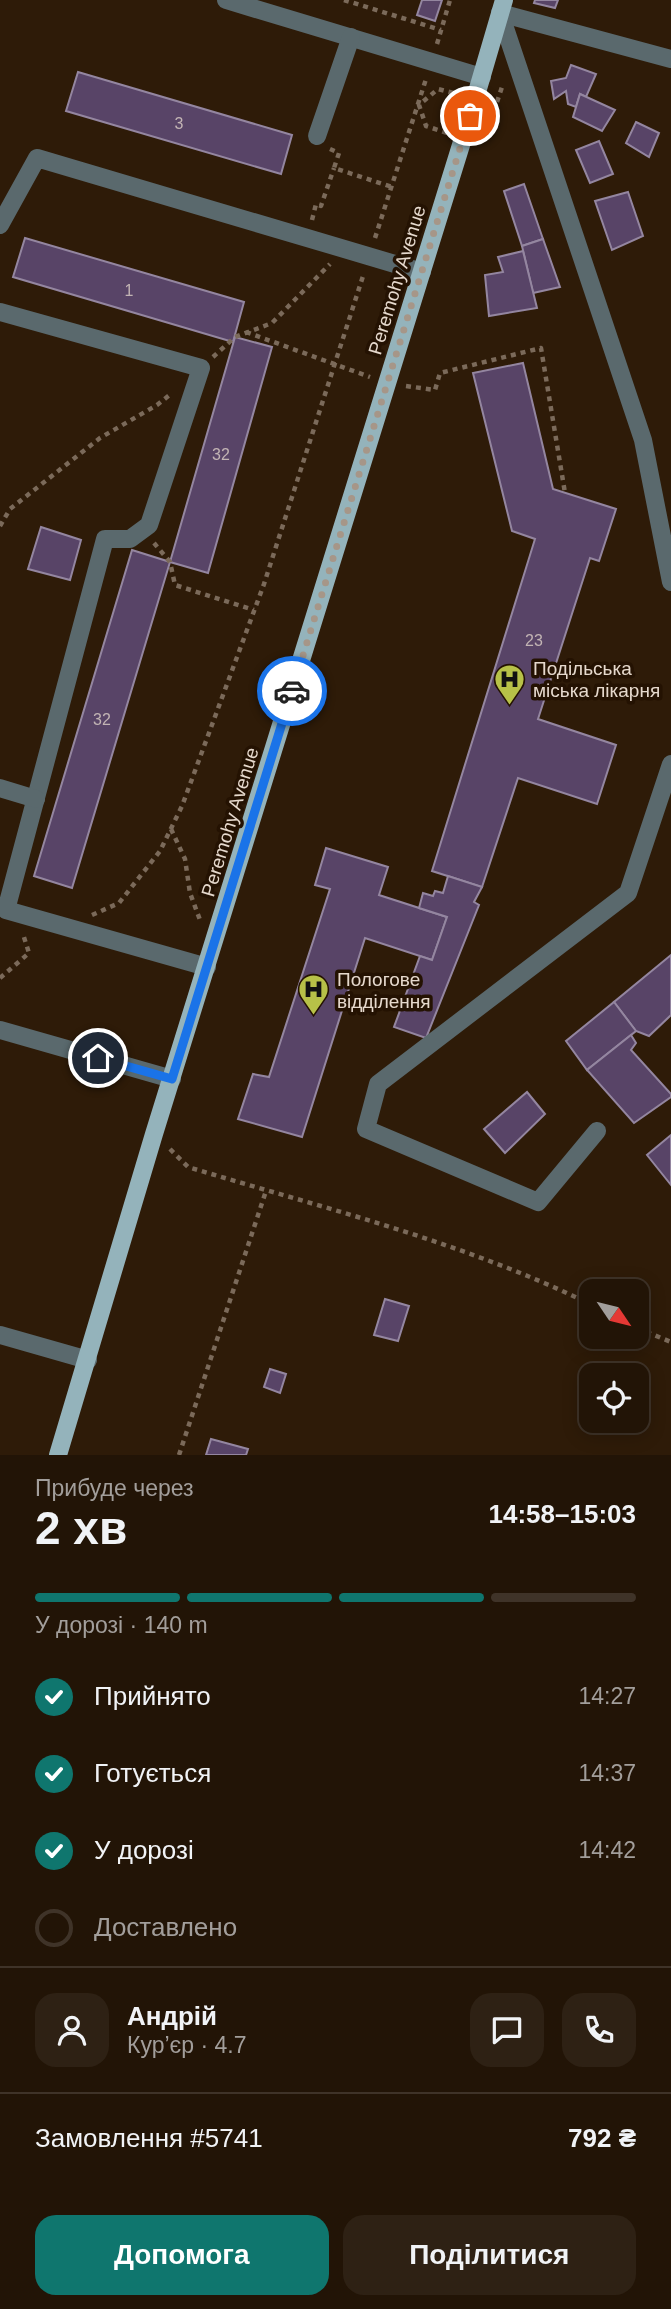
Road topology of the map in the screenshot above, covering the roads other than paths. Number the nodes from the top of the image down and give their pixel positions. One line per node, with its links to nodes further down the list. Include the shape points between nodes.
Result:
1 (226, 0): 3 (street)
2 (502, 6): 4 (street); 5 (main road, Peremohy Avenue); 10 (street, via 643,440)
3 (351, 37): 5 (street); 6 (street)
4 (671, 59)
5 (482, 77): 8 (main road, Peremohy Avenue)
6 (317, 136)
7 (0, 225): 8 (street, via 37,158)
8 (422, 272): 14 (main road, Peremohy Avenue)
9 (0, 312): 13 (street, via 201,368 149,525 130,539 105,539)
10 (671, 582)
11 (671, 764): 17 (street, via 628,893 377,1084 366,1129 538,1202)
12 (0, 788): 13 (street)
13 (36, 799): 14 (street, via 6,910)
14 (207, 967): 16 (main road, Peremohy Avenue)
15 (0, 1030): 16 (street)
16 (172, 1079): 19 (main road, Peremohy Avenue)
17 (597, 1131)
18 (0, 1335): 19 (street)
19 (88, 1360): 20 (main road, Peremohy Avenue)
20 (58, 1455)

